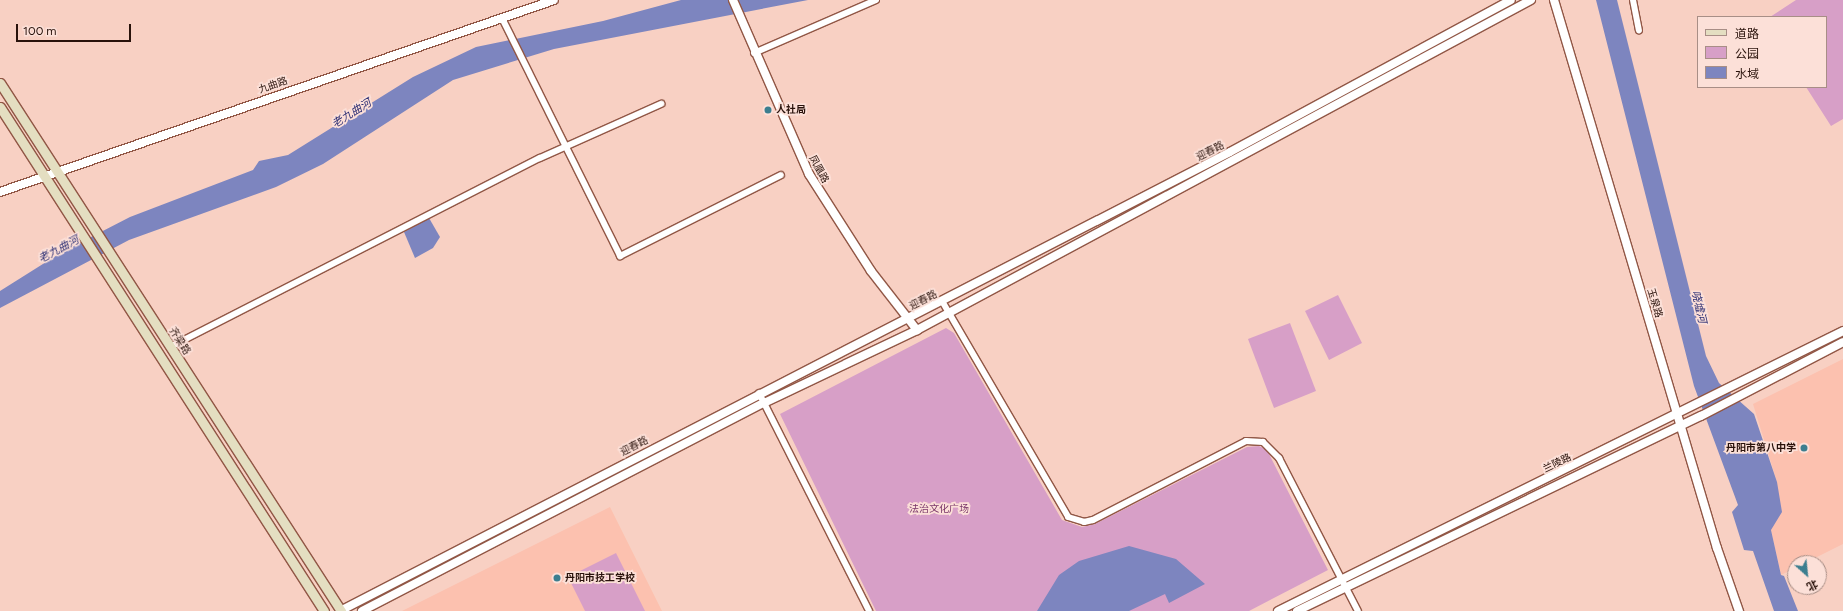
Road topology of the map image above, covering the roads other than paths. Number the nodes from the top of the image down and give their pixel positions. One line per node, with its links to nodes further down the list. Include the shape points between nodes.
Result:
1 (554, 0): 8 (street, 九曲路)
2 (733, 0): 10 (street, 凤凰路)
3 (876, 0): 10 (street)
4 (1511, 0): 19 (street, 迎春路)
5 (1531, 0): 20 (street, 迎春路)
6 (1554, 0): 28 (street, 玉泉路)
7 (1633, 0): 9 (street)
8 (502, 18): 14 (street); 15 (street, 九曲路)
9 (1639, 30)
10 (754, 53): 21 (street, 凤凰路, via 809,174 871,271)
11 (0, 83): 15 (main road, 齐梁路)
12 (661, 104): 14 (street)
13 (0, 107): 17 (main road)
14 (566, 148): 16 (street, via 620,256); 25 (street, via 540,158)
15 (58, 172): 17 (street, 九曲路); 25 (main road, 齐梁路)
16 (781, 175)
17 (45, 177): 18 (street, 九曲路); 30 (main road)
18 (0, 192)
19 (942, 301): 20 (street); 21 (street, 迎春路)
20 (949, 313): 22 (street, 迎春路); 32 (street, via 1068,517 1084,522 1093,520 1254,439 1263,442 1279,458)
21 (908, 318): 22 (street, 凤凰路); 26 (street, 迎春路)
22 (917, 330): 27 (street, 迎春路)
23 (1843, 331): 28 (street, 兰陵路)
24 (1843, 342): 31 (street, 兰陵路)
25 (170, 347): 29 (main road, 齐梁路)
26 (759, 393): 27 (street); 35 (street, 迎春路)
27 (764, 403): 36 (street, 迎春路); 37 (street)
28 (1678, 414): 31 (street, 玉泉路); 32 (street, 兰陵路)
29 (215, 416): 30 (main road); 35 (main road, 齐梁路)
30 (203, 422): 34 (main road)
31 (1681, 426): 33 (street, 兰陵路); 41 (street, 玉泉路)
32 (1342, 580): 33 (street); 38 (street, 兰陵路)
33 (1346, 588): 39 (street, 兰陵路); 40 (street)
34 (324, 611)
35 (341, 611)
36 (362, 611)
37 (869, 611)
38 (1278, 611)
39 (1297, 611)
40 (1358, 611)
41 (1740, 611)

